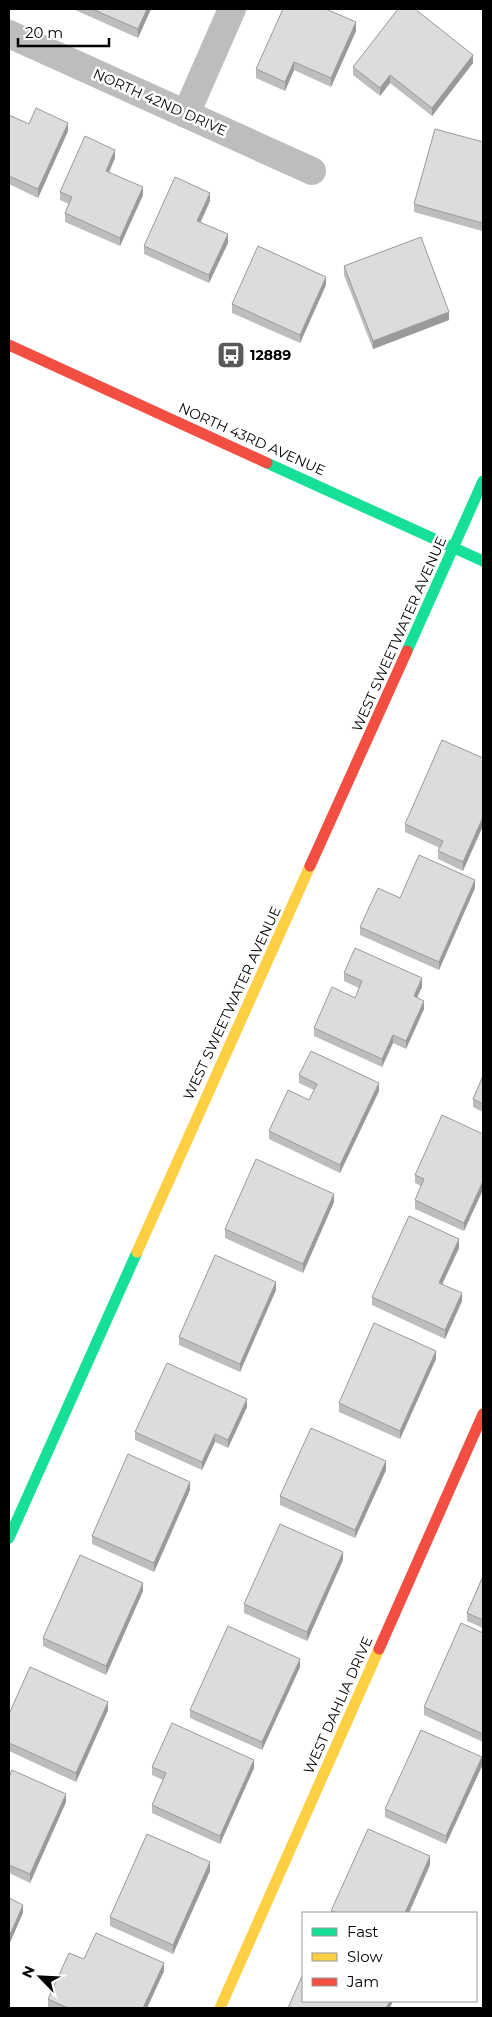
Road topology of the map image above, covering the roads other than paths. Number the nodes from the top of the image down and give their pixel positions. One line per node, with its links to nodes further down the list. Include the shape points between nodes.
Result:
1 (232, 9): 3 (street)
2 (9, 34): 3 (street, NORTH 42ND DRIVE)
3 (186, 114): 4 (street, NORTH 42ND DRIVE)
4 (312, 172)
5 (9, 345): 7 (street, NORTH 43RD AVENUE)
6 (483, 481): 7 (street, WEST SWEETWATER AVENUE)
7 (454, 548): 8 (street, NORTH 43RD AVENUE); 10 (street, WEST SWEETWATER AVENUE)
8 (483, 561)
9 (483, 1414): 11 (street, WEST DAHLIA DRIVE)
10 (9, 1538)
11 (220, 2008)

